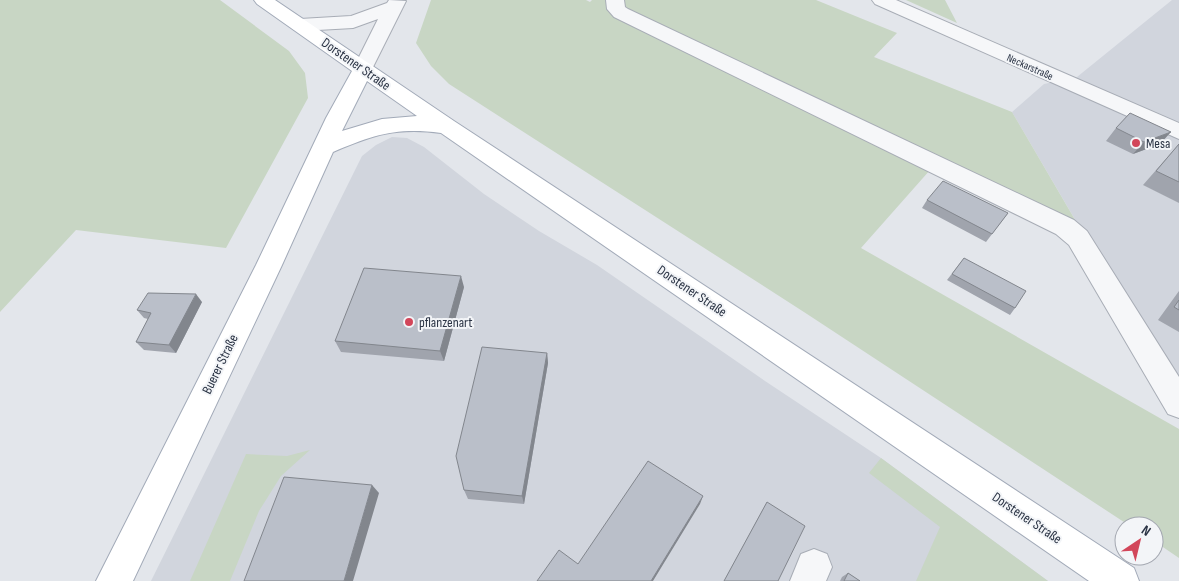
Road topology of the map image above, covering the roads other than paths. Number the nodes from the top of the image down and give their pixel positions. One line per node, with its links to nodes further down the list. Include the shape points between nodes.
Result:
1 (263, 0): 5 (main road, Dorstener Straße)
2 (615, 0): 10 (street, via 616,9 621,13 1065,228 1078,238)
3 (881, 0): 8 (street, Neckarstraße)
4 (396, 4): 5 (street, Buerer Straße, via 353,22); 6 (street, Buerer Straße)
5 (300, 25): 6 (main road, Dorstener Straße)
6 (363, 69): 7 (main road, Dorstener Straße); 9 (main road, Buerer Straße)
7 (446, 126): 9 (main road, via 402,122 378,126); 12 (main road, Dorstener Straße)
8 (1179, 132)
9 (324, 146): 11 (main road, Buerer Straße)
10 (1179, 404)
11 (114, 581)
12 (1121, 581)

